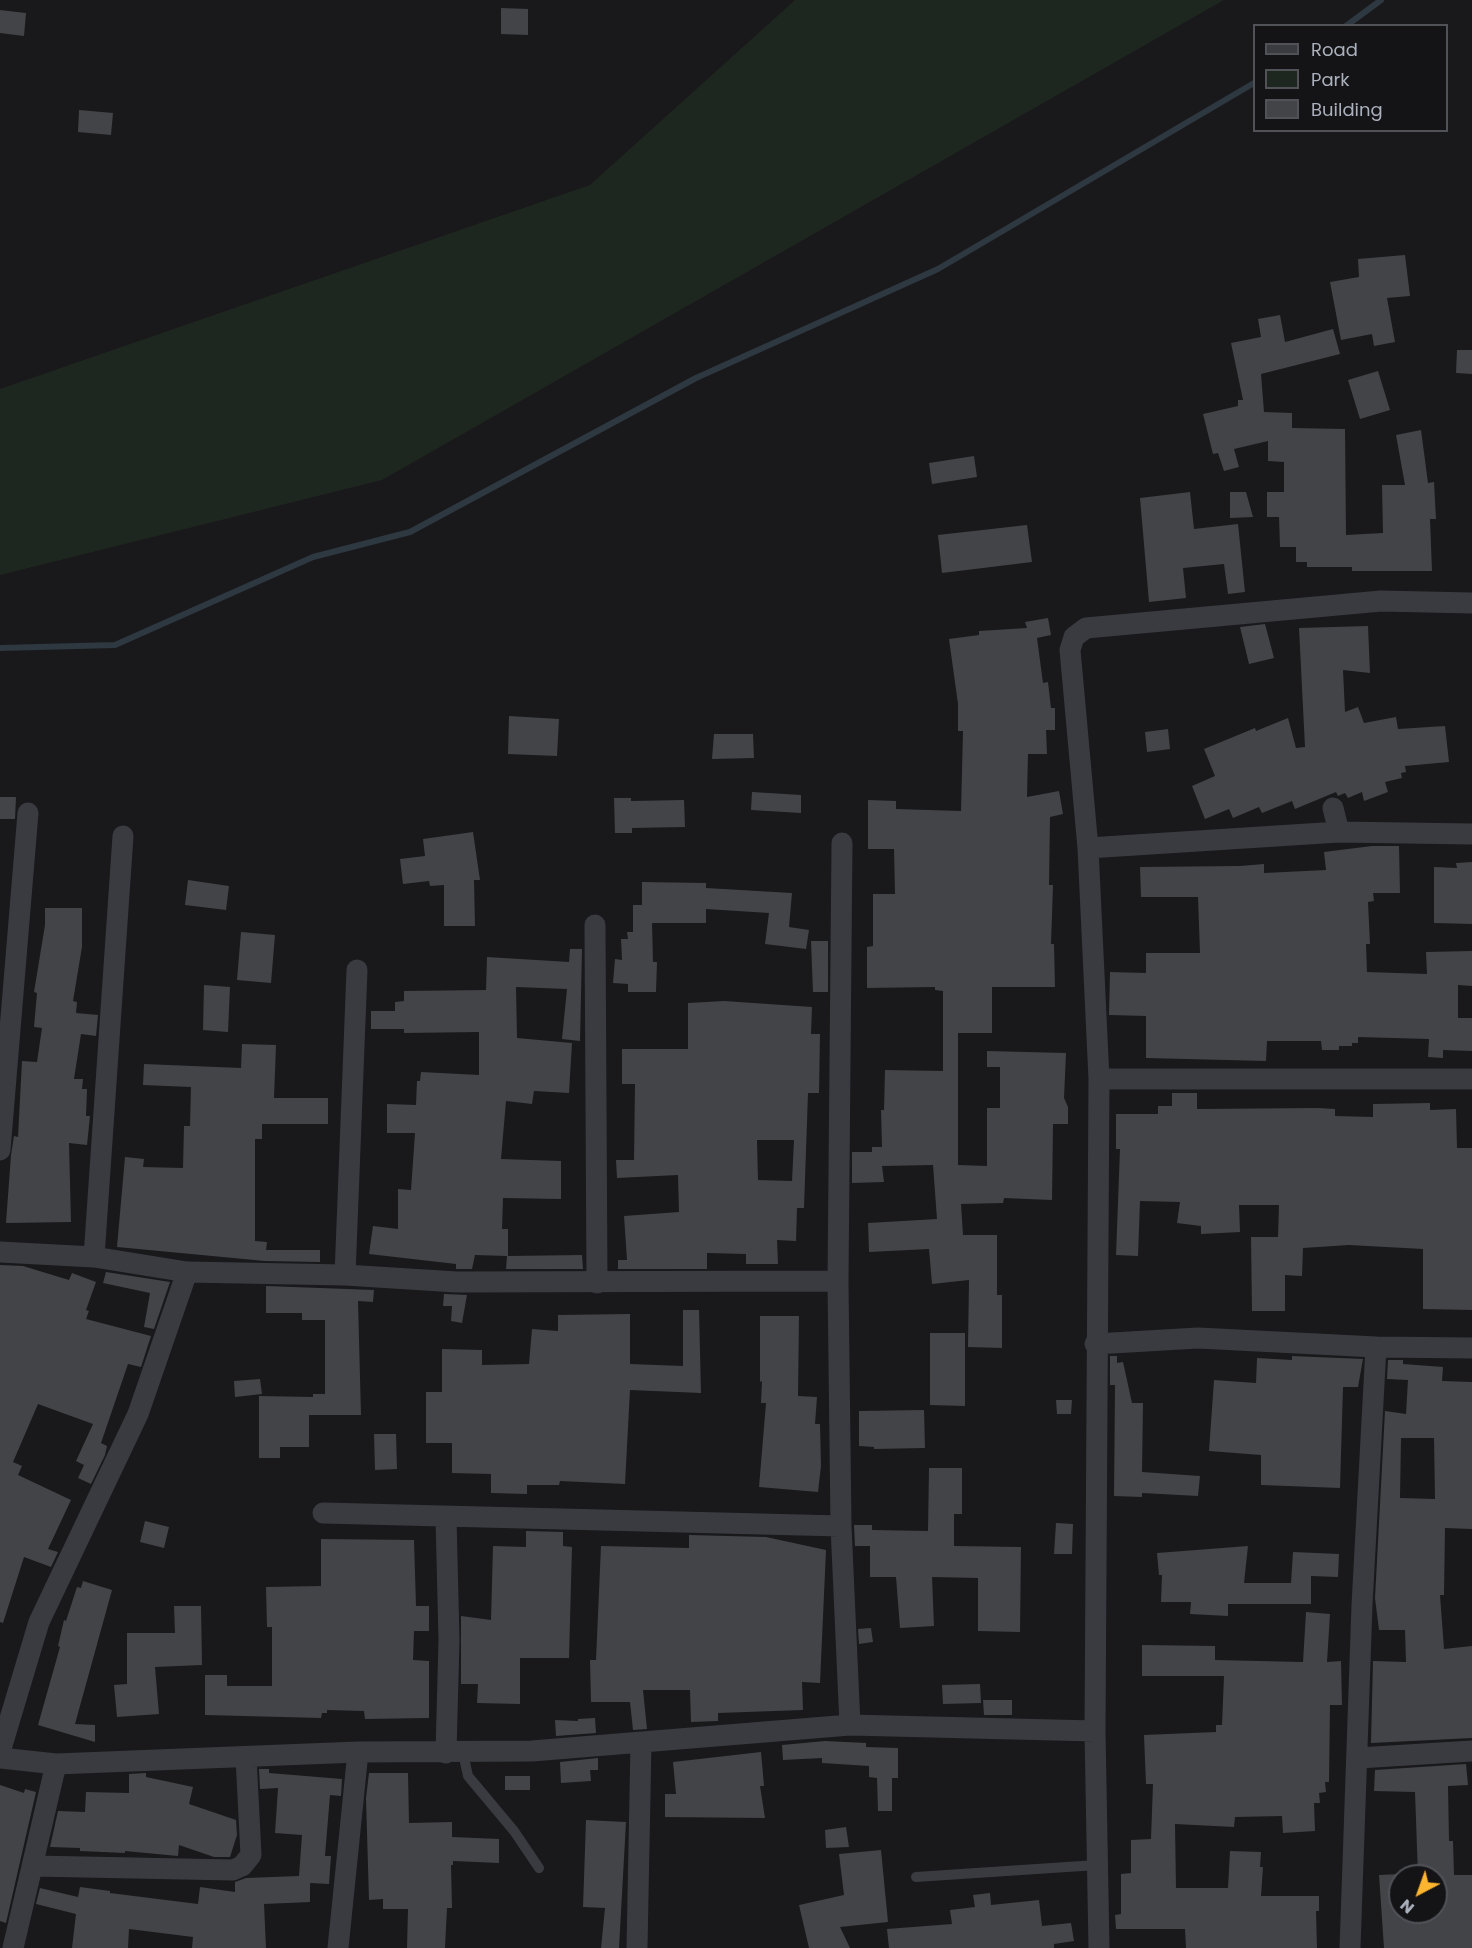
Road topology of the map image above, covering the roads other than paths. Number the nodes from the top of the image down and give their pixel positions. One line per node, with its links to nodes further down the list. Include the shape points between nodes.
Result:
1 (1472, 603): 8 (street, via 1381,601 1086,628 1074,637 1070,665)
2 (1334, 808): 4 (street)
3 (28, 813): 13 (street)
4 (1339, 832): 5 (street); 8 (street)
5 (1472, 834)
6 (123, 836): 15 (street)
7 (842, 843): 18 (street)
8 (1088, 848): 11 (street)
9 (596, 925): 19 (street)
10 (357, 970): 17 (street)
11 (1099, 1079): 12 (street); 20 (street)
12 (1472, 1079)
13 (0, 1150)
14 (0, 1252): 15 (street)
15 (94, 1257): 16 (street)
16 (187, 1272): 17 (street); 30 (street, via 138,1414 39,1622)
17 (345, 1275): 19 (street, via 457,1282)
18 (838, 1281): 19 (street); 25 (street)
19 (597, 1283)
20 (1095, 1344): 21 (street, via 1198,1338); 27 (street)
21 (1376, 1347): 22 (street); 35 (street)
22 (1472, 1348)
23 (323, 1513): 24 (street)
24 (446, 1517): 25 (street); 32 (street)
25 (841, 1526): 26 (street)
26 (850, 1725): 27 (street); 28 (street)
27 (1095, 1731): 37 (street)
28 (641, 1743): 32 (street); 43 (street)
29 (1472, 1751): 35 (street)
30 (0, 1752)
31 (358, 1752): 32 (street); 33 (street); 42 (street)
32 (455, 1753): 39 (lane, via 468,1776)
33 (246, 1757): 36 (street); 38 (street, via 251,1855 243,1866 232,1870)
34 (0, 1758): 36 (street)
35 (1358, 1758): 45 (street)
36 (56, 1764): 38 (street)
37 (1097, 1865): 40 (lane); 44 (street)
38 (33, 1866): 41 (street)
39 (539, 1868)
40 (916, 1876)
41 (13, 1948)
42 (338, 1948)
43 (637, 1948)
44 (1099, 1948)
45 (1350, 1948)

